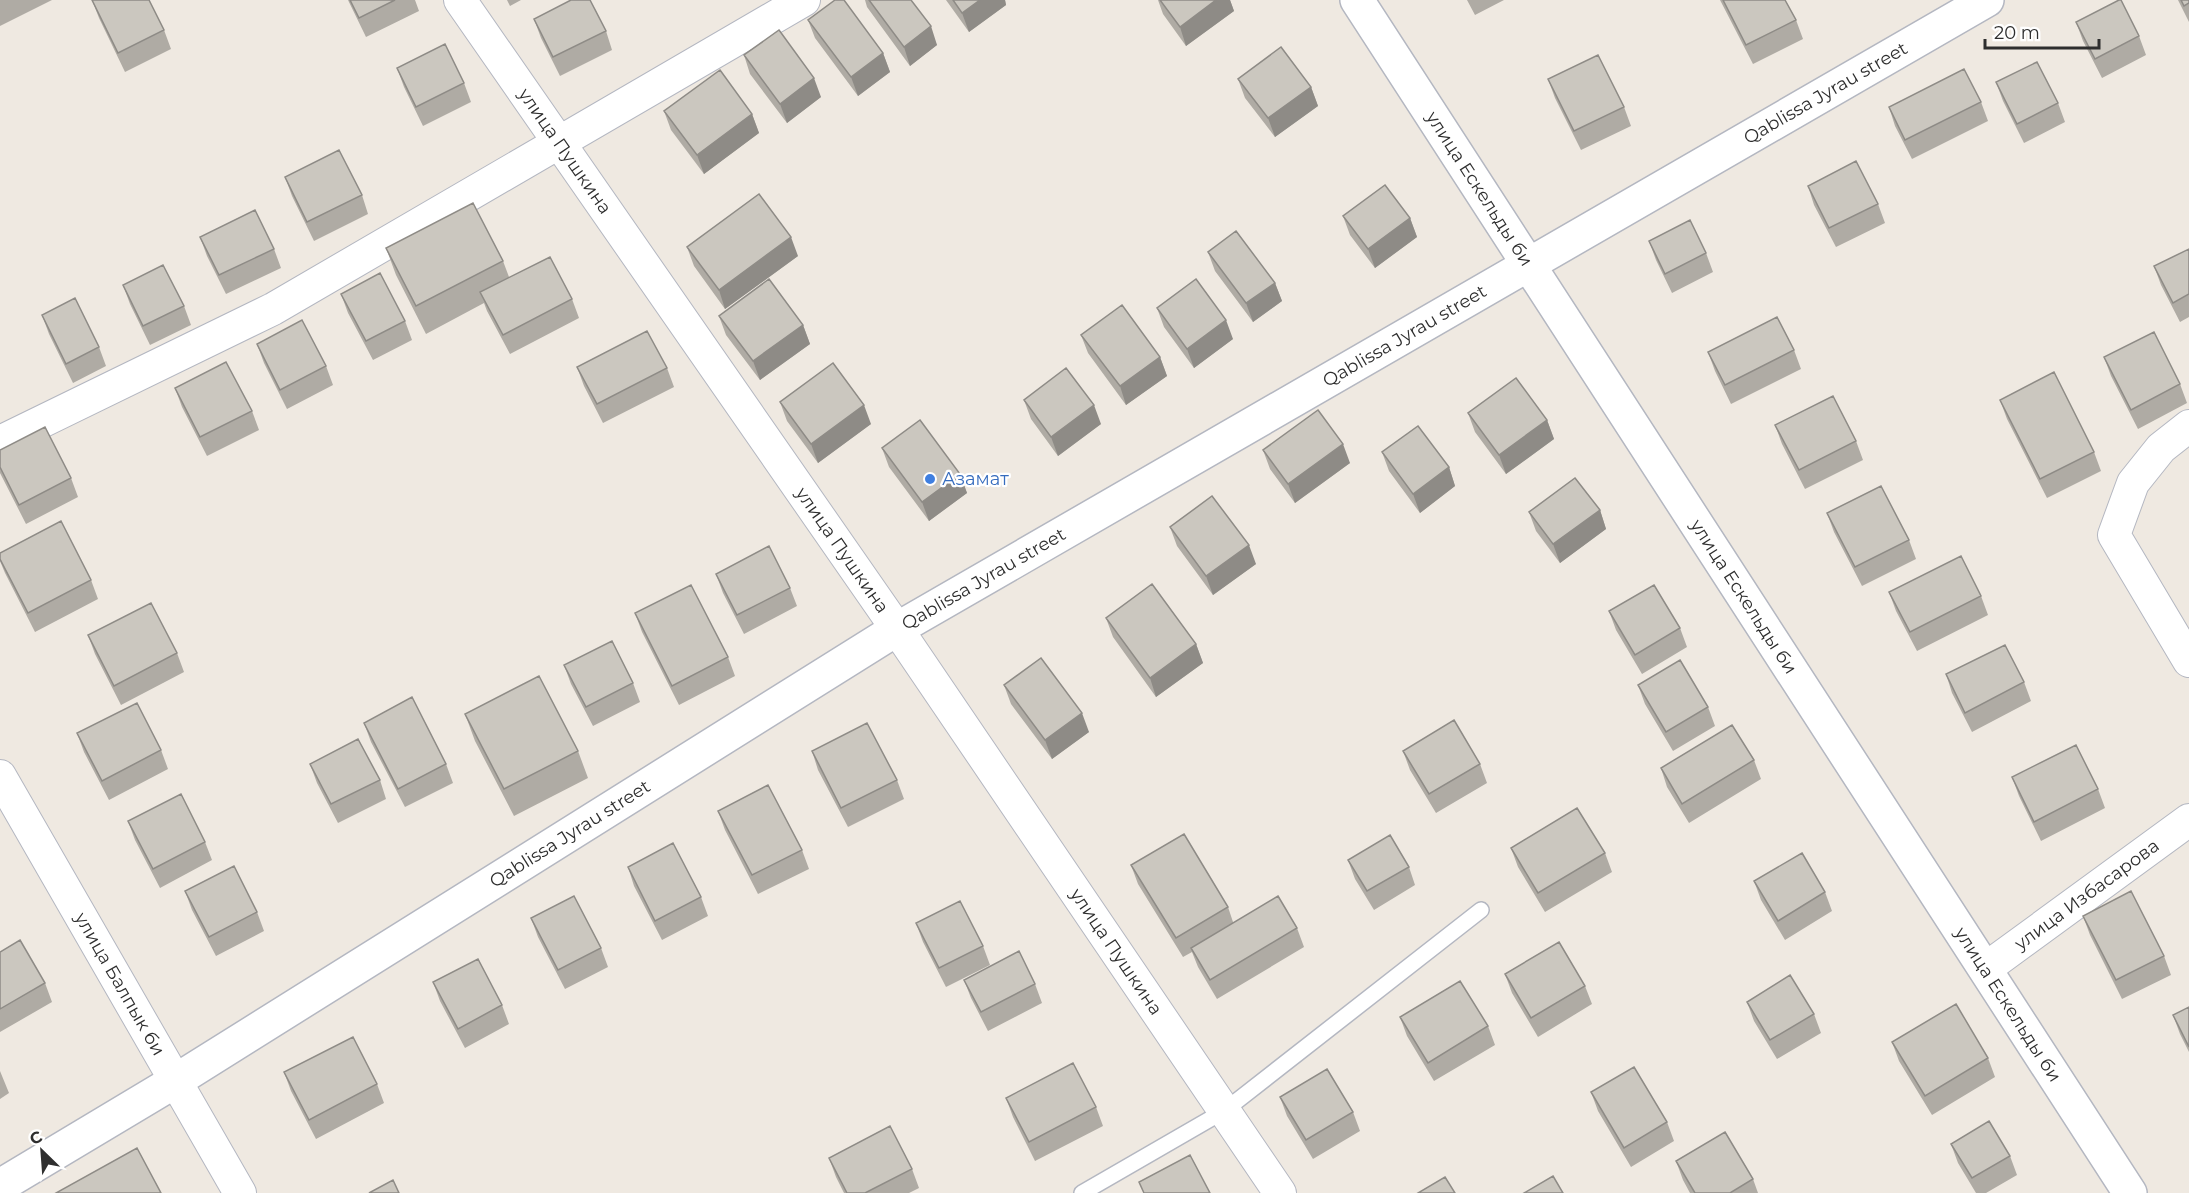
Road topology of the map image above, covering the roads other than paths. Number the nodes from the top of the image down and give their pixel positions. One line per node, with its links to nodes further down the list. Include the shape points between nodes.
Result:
1 (459, 0): 5 (street, улица Пушкина)
2 (804, 0): 5 (street)
3 (1357, 0): 6 (street, улица Ескельды би)
4 (1987, 0): 6 (street, Qablissa Jyrau street)
5 (559, 142): 8 (street, via 273,309); 9 (street, улица Пушкина)
6 (1527, 264): 9 (street, Qablissa Jyrau street); 14 (street, улица Ескельды би)
7 (2189, 426): 10 (street, via 2161,448 2133,483 2114,535)
8 (0, 442)
9 (897, 629): 15 (street, Qablissa Jyrau street); 16 (street, улица Пушкина)
10 (2189, 661)
11 (0, 776): 15 (street, улица Балпык би)
12 (2189, 820): 14 (street, улица Избасарова)
13 (1481, 910): 16 (lane)
14 (1985, 969): 21 (street, улица Ескельды би)
15 (177, 1080): 17 (street, Qablissa Jyrau street); 18 (street, улица Балпык би)
16 (1224, 1111): 19 (lane); 20 (street, улица Пушкина)
17 (0, 1186)
18 (240, 1193)
19 (1082, 1193)
20 (1280, 1193)
21 (2130, 1193)

